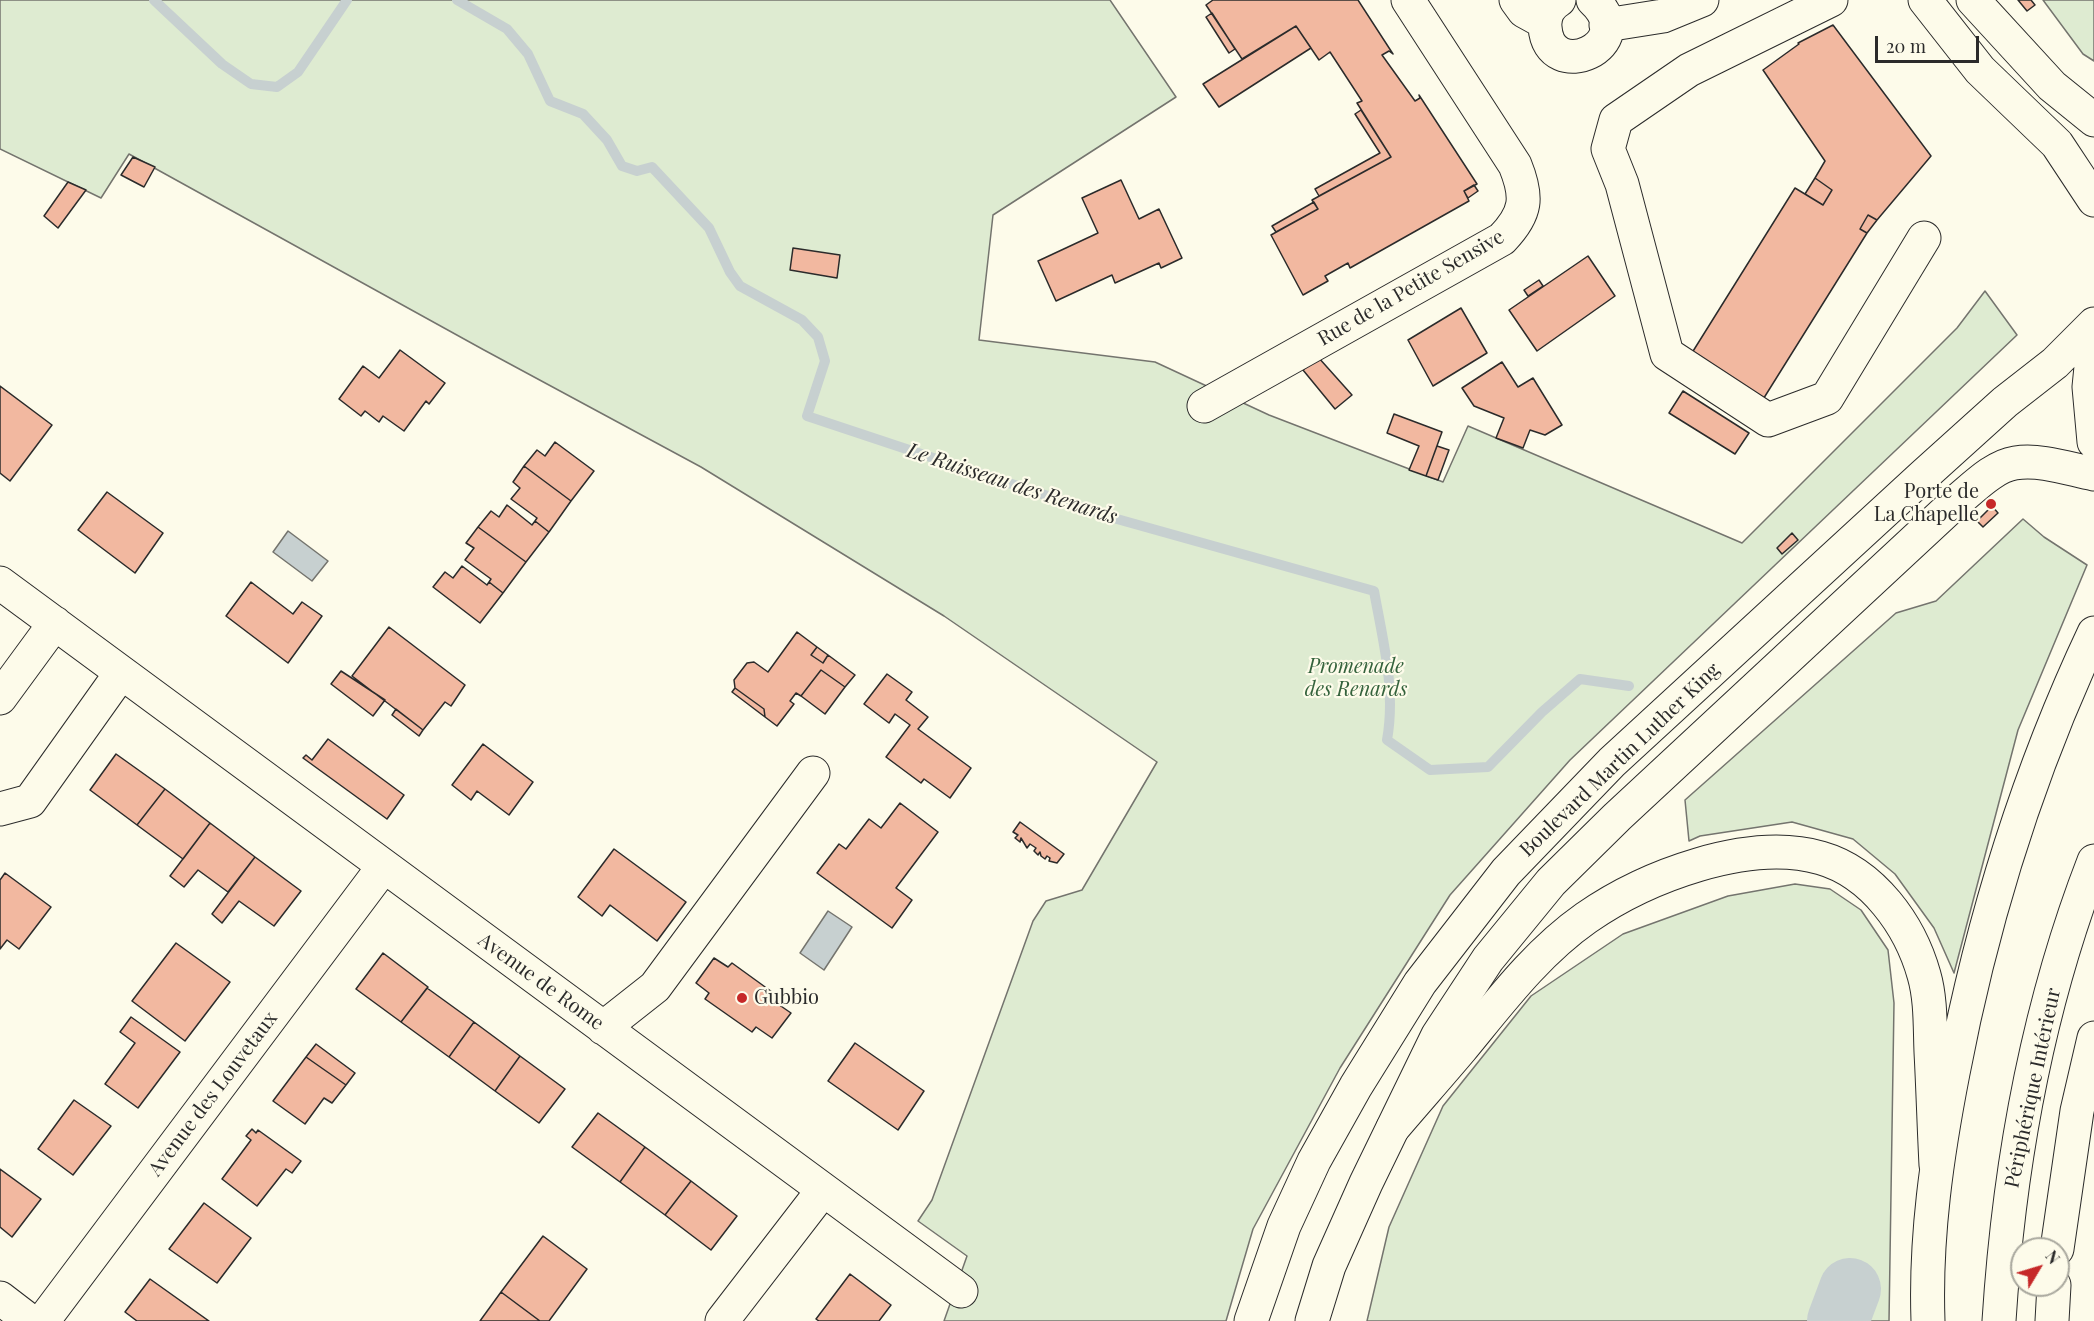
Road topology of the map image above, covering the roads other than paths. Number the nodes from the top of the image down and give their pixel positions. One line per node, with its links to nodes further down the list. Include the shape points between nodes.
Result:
1 (1408, 0): 14 (main road, Rue de la Petite Sensive, via 1515,165 1525,189 1515,226 1502,240)
2 (1516, 0): 7 (main road, via 1524,11)
3 (1831, 0): 11 (main road, via 1689,70 1616,120 1608,149 1622,184 1667,354 1768,420 1827,398)
4 (1925, 0): 10 (main road, via 1980,69 2057,144)
5 (1973, 0): 9 (main road, via 2052,86)
6 (1684, 3): 8 (main road, via 1663,16)
7 (1551, 11): 8 (main road, via 1549,42 1556,50 1575,57 1594,51 1601,44)
8 (1600, 13)
9 (2094, 120)
10 (2094, 200)
11 (1924, 238)
12 (2094, 324): 38 (main road, Boulevard Martin Luther King, via 1612,762 1506,872 1420,983 1356,1086 1288,1216)
13 (2094, 337): 15 (main road, via 2089,387)
14 (1204, 406)
15 (2094, 442)
16 (2094, 474): 28 (main road, Boulevard Martin Luther King, via 2037,463 2014,463 1986,478 1734,705 1551,882 1495,951 1438,1035)
17 (0, 583): 18 (main road, Avenue de Rome)
18 (55, 623): 20 (main road, Avenue de Rome); 21 (main road)
19 (2094, 633): 29 (main road, via 2048,737 1998,883 1968,998)
20 (121, 673): 23 (main road, via 30,801); 25 (main road, Avenue de Rome)
21 (0, 698)
22 (813, 773): 26 (main road, via 655,987)
23 (0, 809)
24 (2094, 861): 41 (main road, Périphérique Intérieur, via 2067,940 2032,1073 2008,1206)
25 (384, 866): 26 (main road, Avenue de Rome); 36 (main road, Avenue des Louvetaux)
26 (603, 1028): 30 (main road, Avenue de Rome)
27 (2094, 1038): 31 (main road, via 2077,1110)
28 (1393, 1128): 29 (main road, via 1513,985 1585,919 1626,894 1679,871 1719,860 1785,852 1821,858 1848,870 1871,887 1911,940 1924,976 1930,1020); 39 (main road, Boulevard Martin Luther King, via 1329,1266)
29 (1936, 1165): 40 (main road, via 1926,1274)
30 (823, 1190): 32 (main road, Avenue de Rome); 37 (main road)
31 (2059, 1237)
32 (961, 1290)
33 (2053, 1297): 42 (main road)
34 (0, 1298): 35 (main road)
35 (30, 1321)
36 (43, 1321)
37 (722, 1321)
38 (1251, 1321)
39 (1312, 1321)
40 (1928, 1321)
41 (1999, 1321)
42 (2052, 1321)

